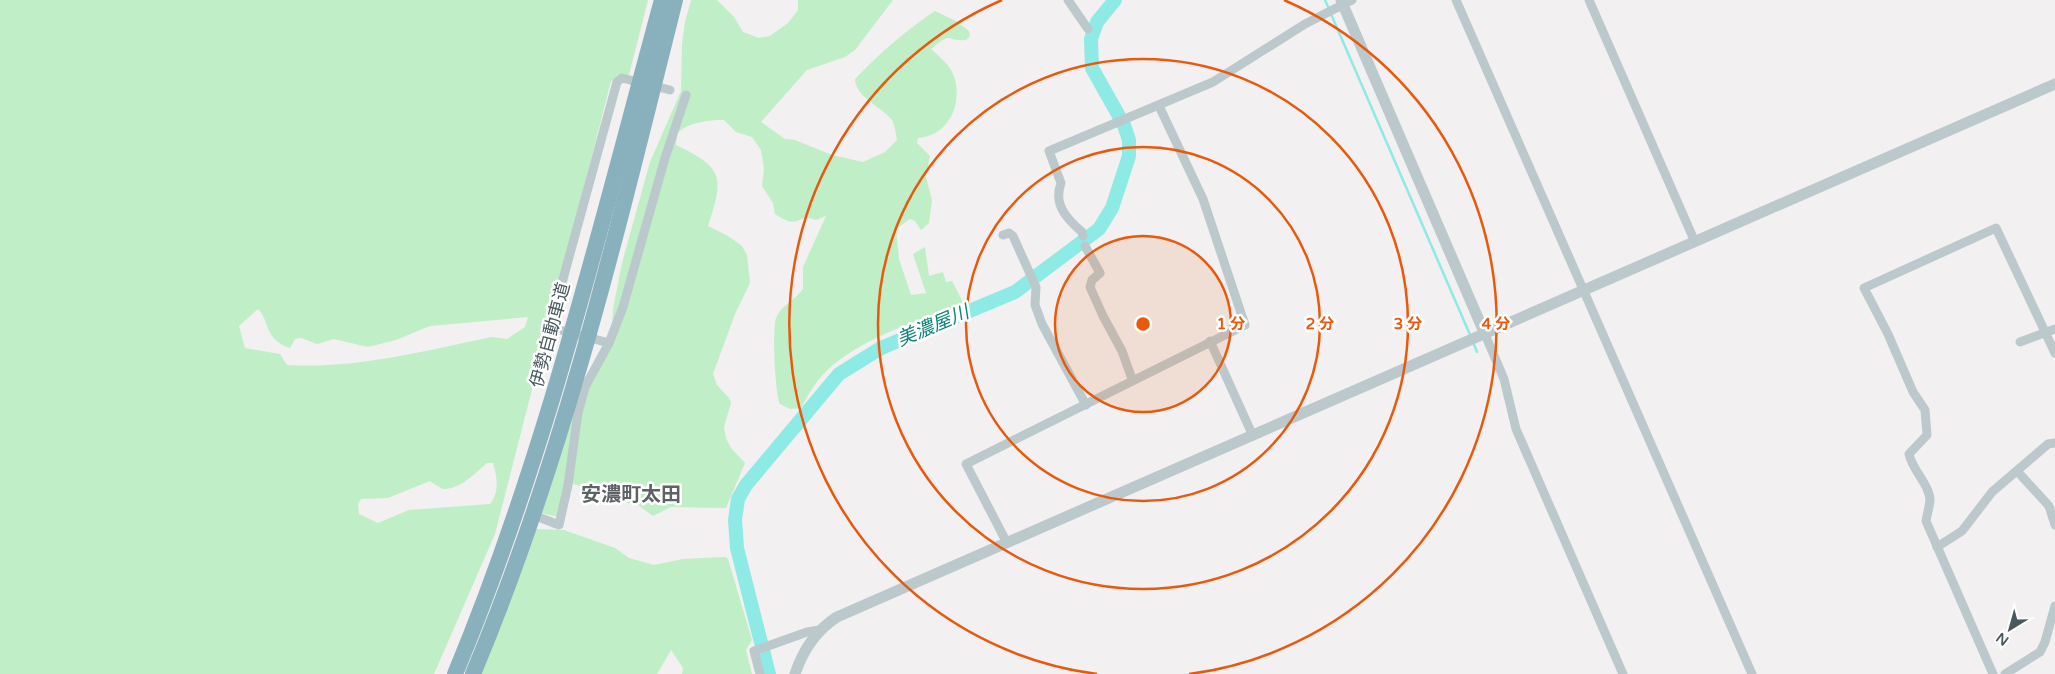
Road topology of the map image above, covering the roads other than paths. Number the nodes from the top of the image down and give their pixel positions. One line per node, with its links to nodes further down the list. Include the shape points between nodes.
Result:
1 (662, 0): 35 (highway, 伊勢自動車道, via 554,397 514,522)
2 (674, 0): 36 (highway, 伊勢自動車道, via 602,291 575,383 518,560)
3 (1068, 0): 7 (street)
4 (1456, 0): 16 (street)
5 (1589, 0): 14 (street)
6 (1345, 2): 11 (street, via 1213,82); 18 (street)
7 (1088, 28)
8 (2055, 84): 14 (street)
9 (670, 90): 21 (street, via 622,78 617,82 557,301 553,328)
10 (686, 95): 21 (street)
11 (1159, 106): 13 (street, via 1049,151 1062,183 1058,192 1064,216); 19 (street, via 1203,198 1245,325)
12 (1003, 235): 24 (street, via 1009,233 1013,236 1036,288 1035,305 1042,324)
13 (1083, 236)
14 (1695, 242): 16 (street)
15 (1085, 246): 23 (street, via 1100,273 1090,287 1122,351)
16 (1585, 290): 18 (street); 40 (street)
17 (2051, 330): 20 (street); 22 (street); 31 (street, via 1996,228 1864,288 1913,392 1926,410 1927,435 1909,454 1930,500 1926,521)
18 (1484, 332): 25 (street); 39 (street, via 1504,379 1516,429)
19 (1210, 341): 23 (street); 25 (street)
20 (2020, 342)
21 (610, 343): 28 (street, via 585,387 559,525)
22 (2055, 353)
23 (1132, 379): 24 (street)
24 (1086, 405): 30 (street, via 966,464)
25 (1253, 436): 30 (street)
26 (2055, 443): 27 (street, via 2048,444)
27 (2017, 471): 29 (street, via 2049,506); 31 (street, via 1992,492 1962,531)
28 (540, 518)
29 (2055, 526)
30 (1007, 543): 34 (street, via 837,617)
31 (1937, 547): 41 (street)
32 (2055, 606): 33 (street)
33 (2053, 617): 42 (street, via 2040,652)
34 (818, 630): 37 (street, via 754,651); 38 (street, via 807,645)
35 (455, 674)
36 (473, 674)
37 (760, 674)
38 (795, 674)
39 (1623, 674)
40 (1752, 674)
41 (1993, 674)
42 (2005, 674)

